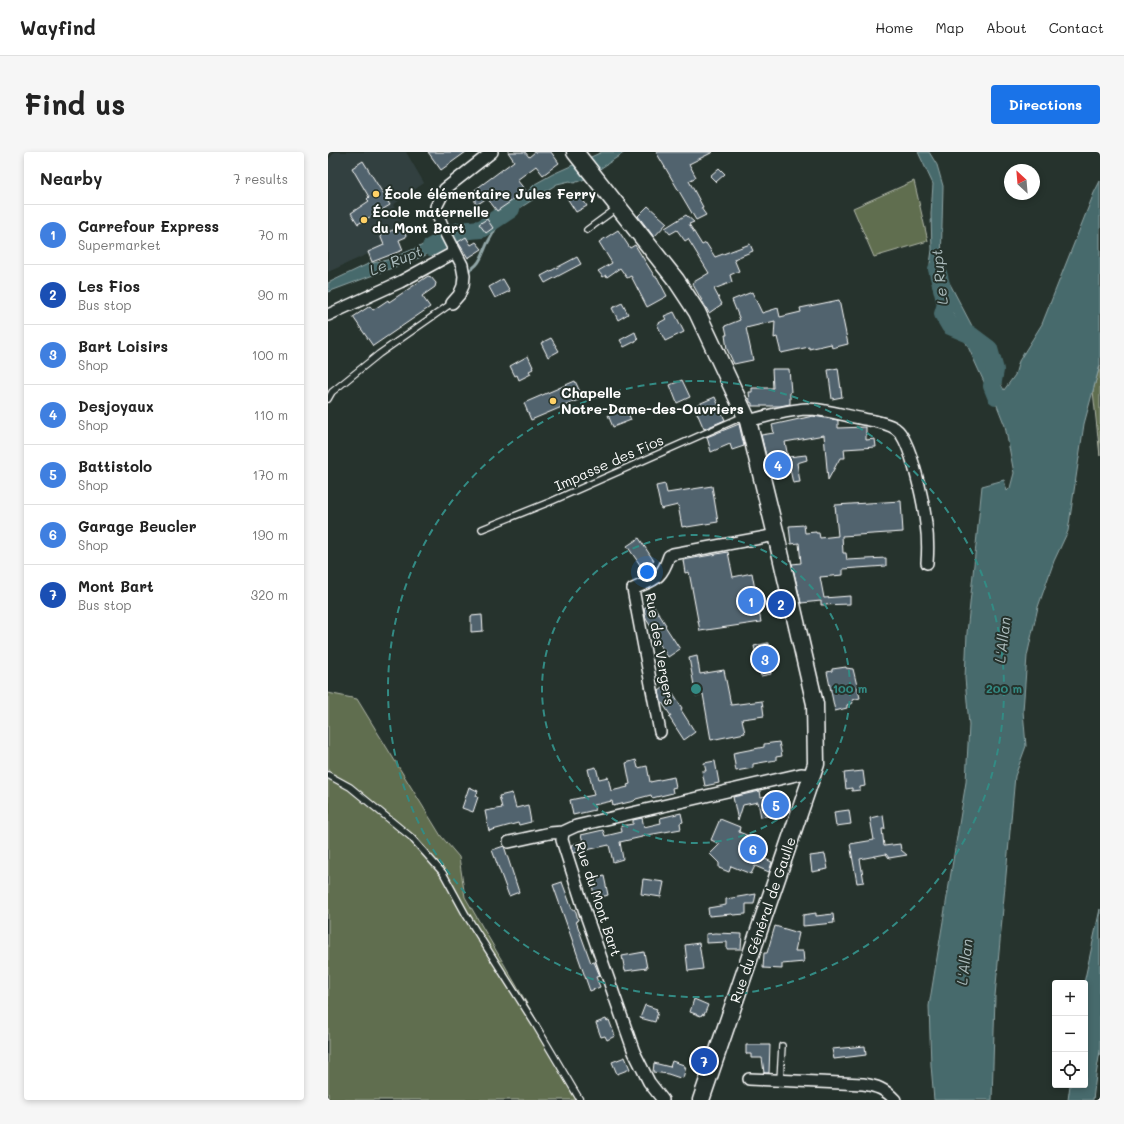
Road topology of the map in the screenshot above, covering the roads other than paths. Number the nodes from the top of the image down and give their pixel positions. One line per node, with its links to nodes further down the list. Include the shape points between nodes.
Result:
1 (492, 152): 5 (street, via 445,189 436,207)
2 (576, 154): 3 (main road, Rue du Général de Gaulle)
3 (618, 207): 4 (lane); 9 (main road, Rue du Général de Gaulle, via 676,280 697,312)
4 (587, 230)
5 (453, 248): 6 (street, via 464,276 459,295); 7 (street, via 400,282)
6 (452, 303): 8 (lane, via 379,354 332,392)
7 (328, 315)
8 (328, 399)
9 (746, 419): 10 (lane, Impasse des Fios); 11 (main road, Rue du Général de Gaulle); 12 (street, via 808,409 882,423 897,429 905,440 923,501)
10 (482, 529)
11 (776, 535): 13 (street, Rue des Vergers, via 673,554 669,556 663,572 657,578 633,588); 15 (main road, Rue du Général de Gaulle, via 815,704 816,764)
12 (927, 563)
13 (660, 732)
14 (328, 775): 21 (lane, via 350,786 411,837 443,874)
15 (812, 775): 16 (street, Rue du Mont Bart, via 802,774 576,826); 23 (main road, Rue du Général de Gaulle)
16 (562, 832): 17 (street); 22 (street, Rue du Mont Bart, via 562,840 587,918 634,1052 649,1082)
17 (509, 842)
18 (782, 1046): 20 (lane)
19 (749, 1079): 20 (street)
20 (780, 1080): 24 (street, via 863,1084 878,1087)
21 (580, 1100)
22 (663, 1100)
23 (701, 1100)
24 (895, 1100)

